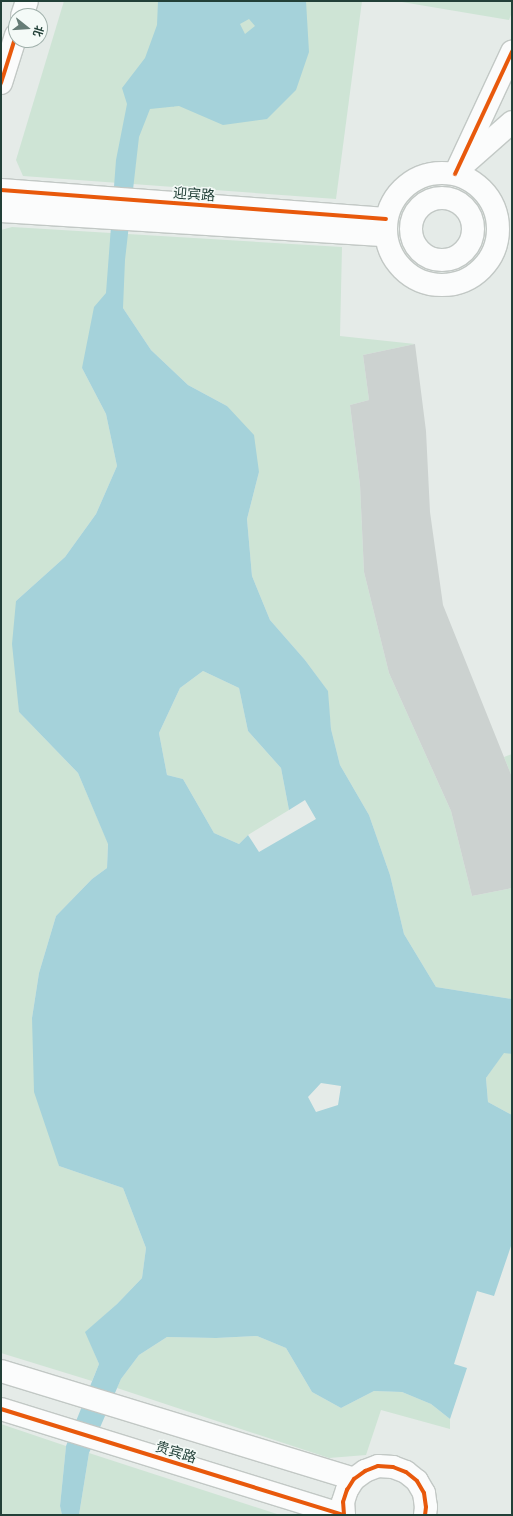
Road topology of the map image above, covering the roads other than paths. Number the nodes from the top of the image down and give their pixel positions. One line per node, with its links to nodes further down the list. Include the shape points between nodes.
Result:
1 (12, 48): 3 (street)
2 (512, 52): 5 (street)
3 (1, 83)
4 (512, 122): 5 (street)
5 (455, 174): 8 (street, via 436,172 418,177 403,188 392,202); 8 (street, via 472,181 486,194 496,210 498,229 495,248 486,265 472,277 454,285 435,286 417,280 401,269 390,254)
6 (1, 190): 8 (street, 迎宾路)
7 (1, 211): 8 (street, 迎宾路)
8 (386, 227)
9 (1, 1371): 11 (street, 贵宾路)
10 (1, 1409): 12 (street, 贵宾路)
11 (354, 1479): 12 (street, via 343,1502); 13 (street, via 365,1470 378,1466 393,1467 406,1472 417,1481 424,1494)
12 (344, 1515)
13 (425, 1515)

